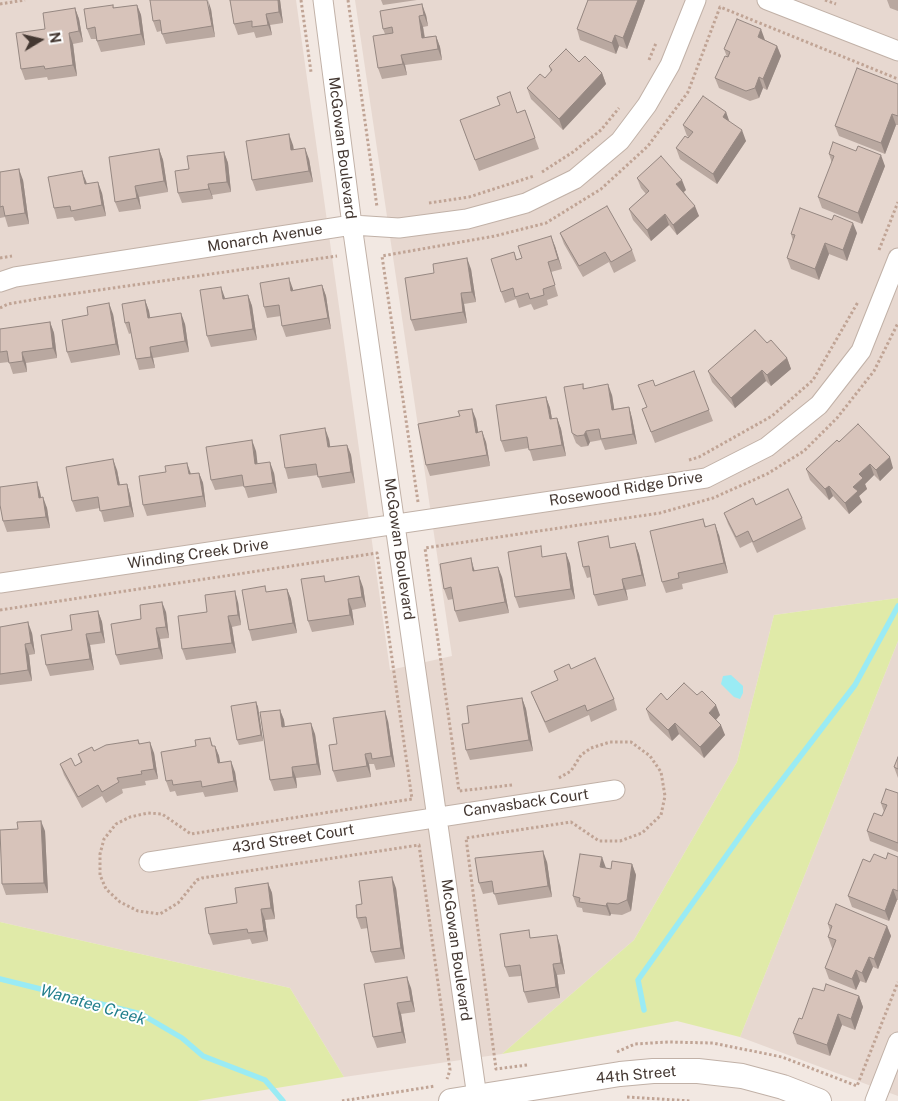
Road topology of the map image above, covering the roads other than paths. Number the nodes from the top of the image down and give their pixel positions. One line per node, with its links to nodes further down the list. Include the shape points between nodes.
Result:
1 (323, 0): 5 (street, McGowan Boulevard)
2 (696, 0): 5 (street, Monarch Avenue, via 670,65 648,105 620,141 575,179 526,203 467,219 399,228)
3 (767, 0): 4 (street)
4 (898, 51)
5 (352, 225): 7 (street, Monarch Avenue, via 15,277); 8 (street, McGowan Boulevard)
6 (898, 258): 8 (street, Rosewood Ridge Drive, via 861,351 819,405 767,447 706,478)
7 (0, 282)
8 (395, 525): 9 (street, Winding Creek Drive); 11 (street, McGowan Boulevard)
9 (0, 583)
10 (615, 790): 11 (street, Canvasback Court)
11 (437, 816): 12 (street, 43rd Street Court); 14 (street, McGowan Boulevard)
12 (149, 862)
13 (898, 1042): 17 (street)
14 (477, 1097): 15 (street, 44th Street); 16 (street, 44th Street, via 620,1074 698,1071 742,1076)
15 (451, 1101)
16 (819, 1101)
17 (874, 1101)

